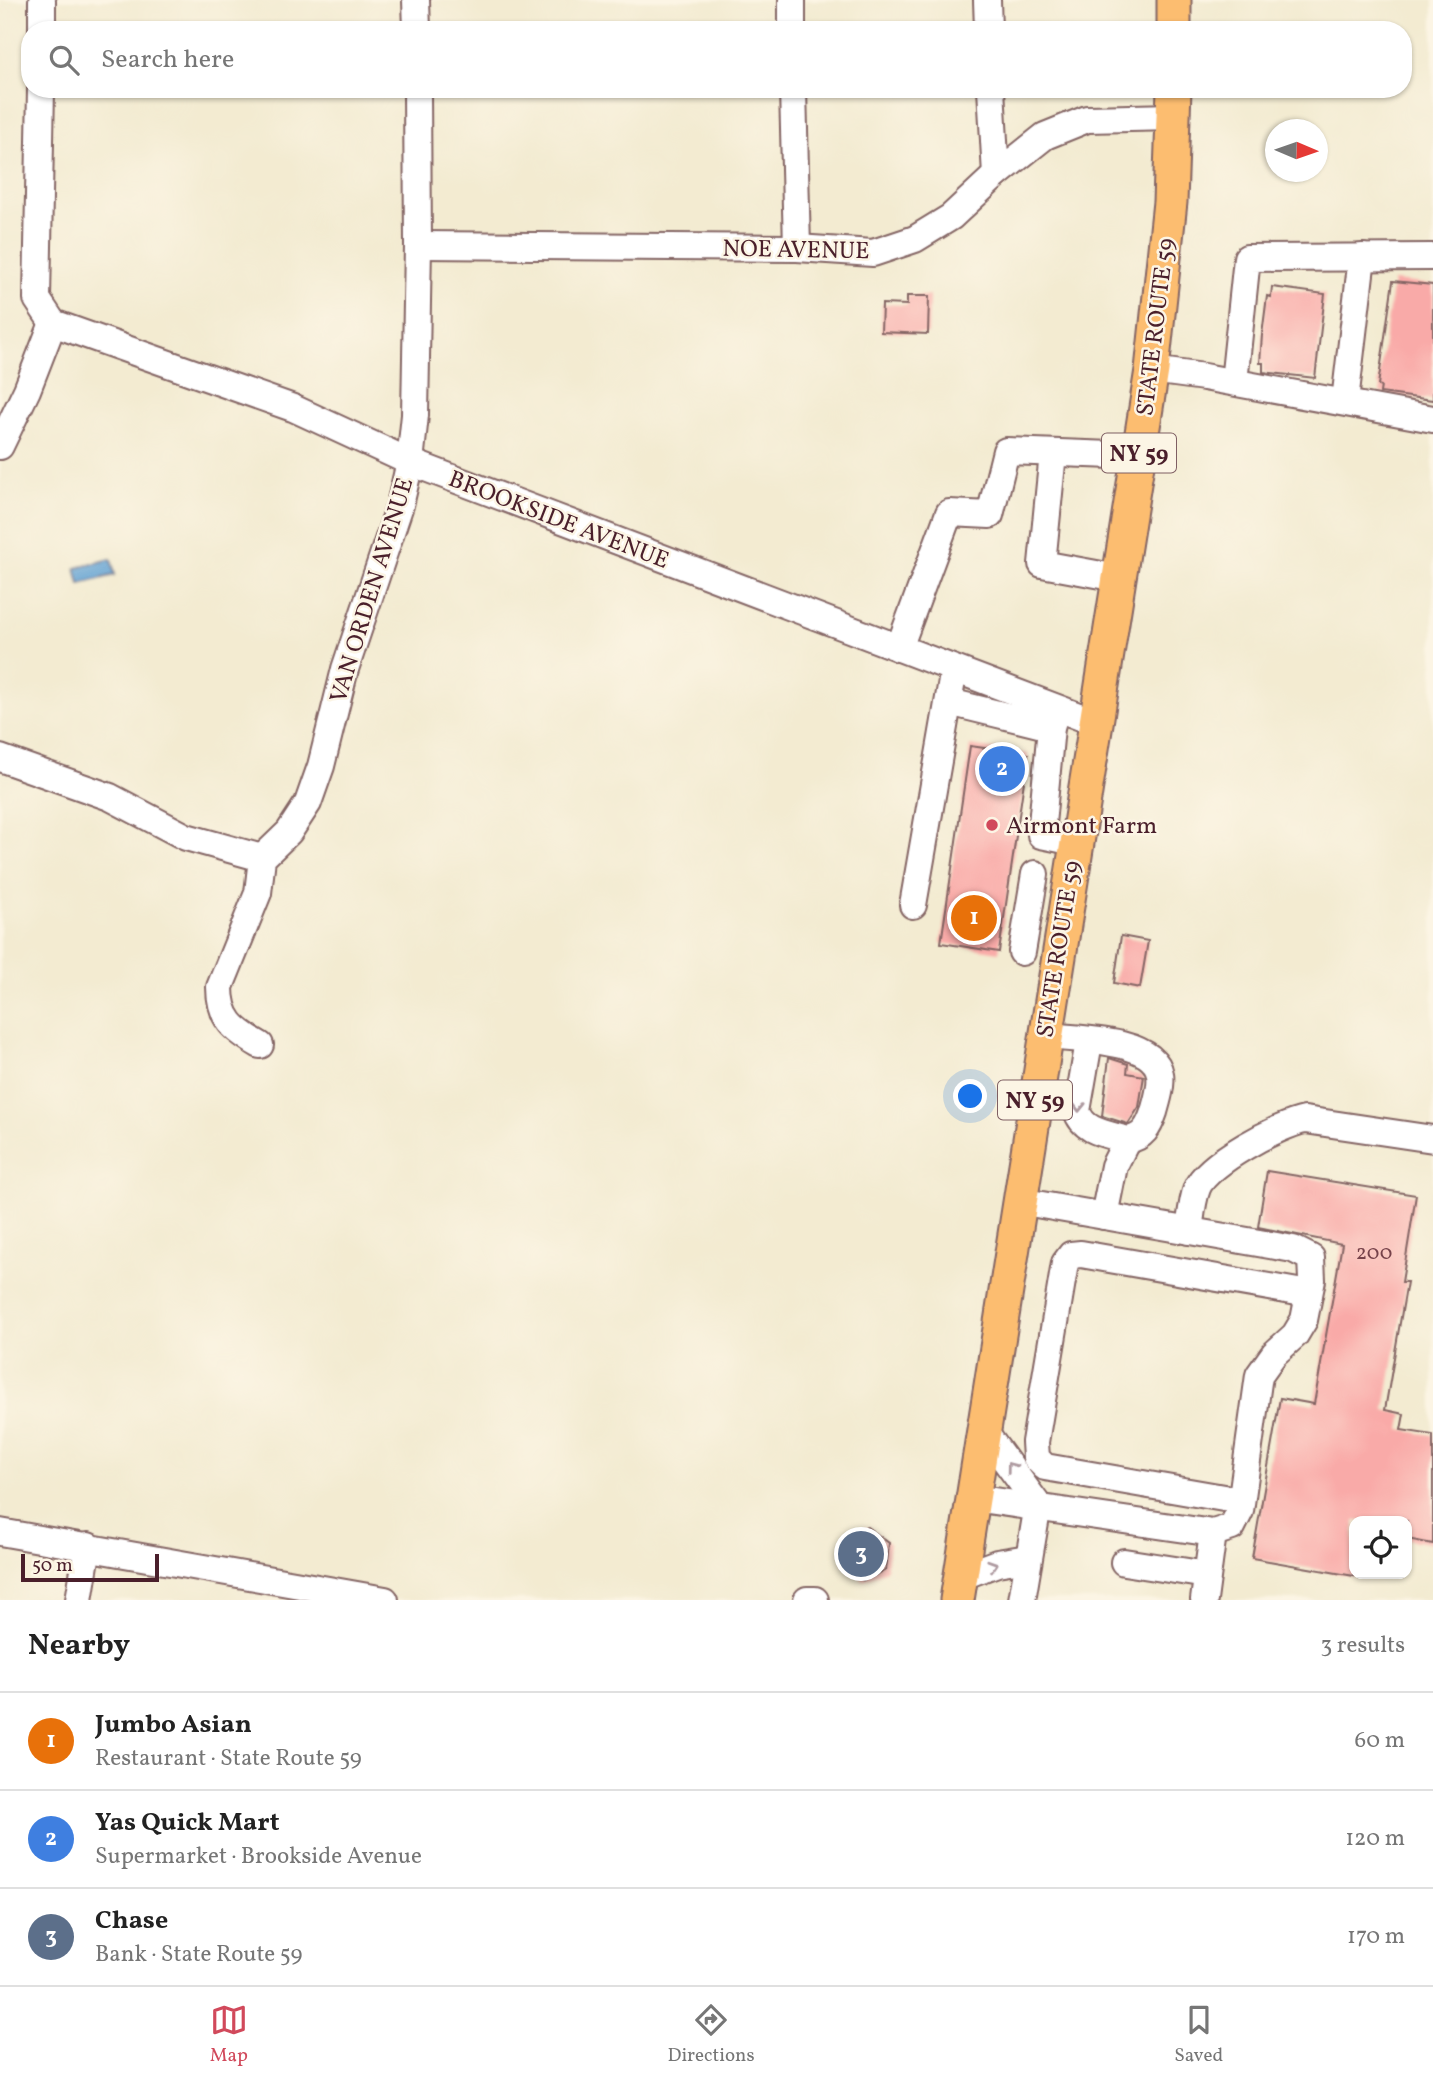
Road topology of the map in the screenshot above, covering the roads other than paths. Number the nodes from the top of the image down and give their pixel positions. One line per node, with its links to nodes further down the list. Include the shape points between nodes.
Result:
1 (42, 0): 6 (street)
2 (416, 0): 7 (street)
3 (792, 0): 8 (street)
4 (987, 0): 9 (street)
5 (1174, 0): 10 (main road)
6 (42, 21)
7 (417, 21)
8 (792, 21)
9 (988, 21)
10 (1174, 21)
11 (41, 98): 21 (street, via 37,299)
12 (417, 98): 17 (street, VAN ORDEN AVENUE)
13 (793, 98): 18 (street)
14 (992, 98): 16 (street)
15 (1174, 103): 16 (street, NOE AVENUE, via 1087,120 1045,136); 22 (main road, STATE ROUTE 59 / NY 59, via 1166,254)
16 (996, 174): 18 (street, NOE AVENUE, via 951,217 915,239 873,253)
17 (418, 245): 18 (street, NOE AVENUE); 29 (street, VAN ORDEN AVENUE)
18 (797, 248)
19 (1362, 257): 20 (street); 23 (street, via 1247,258); 24 (street)
20 (1433, 257)
21 (53, 323): 26 (street); 29 (street, BROOKSIDE AVENUE, via 293,408)
22 (1152, 370): 23 (street); 28 (main road, STATE ROUTE 59 / NY 59)
23 (1234, 382): 24 (street)
24 (1345, 401): 25 (street)
25 (1433, 419)
26 (0, 446)
27 (1053, 453): 28 (street); 30 (street, via 1042,564); 31 (street, via 1006,451 990,515 949,513)
28 (1139, 456): 30 (main road, STATE ROUTE 59 / NY 59)
29 (410, 463): 31 (street, BROOKSIDE AVENUE); 39 (street, VAN ORDEN AVENUE, via 345,669 309,803 289,832)
30 (1118, 578): 35 (main road, STATE ROUTE 59 / NY 59)
31 (899, 648): 32 (street, BROOKSIDE AVENUE)
32 (954, 669): 33 (street); 34 (street, BROOKSIDE AVENUE)
33 (948, 702): 34 (street); 42 (street)
34 (1054, 718): 35 (street, BROOKSIDE AVENUE); 37 (street)
35 (1094, 722): 38 (main road, STATE ROUTE 59 / NY 59)
36 (0, 758): 39 (street, via 110,797 186,837)
37 (1041, 835): 38 (street); 40 (street)
38 (1075, 842): 41 (main road, STATE ROUTE 59 / NY 59)
39 (262, 858): 46 (street, via 258,893 220,987 227,1023)
40 (1035, 874): 41 (street); 43 (street)
41 (1069, 881): 44 (main road, STATE ROUTE 59 / NY 59)
42 (913, 905)
43 (1022, 952)
44 (1045, 1035): 45 (street); 49 (main road, STATE ROUTE 59 / NY 59)
45 (1089, 1042): 48 (street, one-way to 48, via 1079,1120 1089,1128); 48 (street, via 1138,1048 1151,1057 1160,1074 1150,1124 1137,1139)
46 (260, 1045)
47 (1433, 1139): 51 (street, via 1305,1120 1285,1124 1206,1176 1198,1187)
48 (1127, 1140): 50 (street, via 1114,1166)
49 (1019, 1201): 50 (street); 53 (main road, STATE ROUTE 59 / NY 59)
50 (1104, 1216): 51 (street)
51 (1188, 1231): 52 (street, via 1293,1249 1311,1258)
52 (1309, 1294): 55 (street, via 1296,1335 1273,1354 1259,1375); 55 (street, via 1081,1254 1071,1255 1065,1263 1036,1458 1045,1467)
53 (983, 1430): 54 (main road, STATE ROUTE 59 / NY 59); 56 (street, one-way to 53)
54 (972, 1498): 56 (street); 62 (main road, STATE ROUTE 59 / NY 59)
55 (1241, 1501): 58 (street, via 1232,1527)
56 (1038, 1505): 58 (street); 60 (street)
57 (0, 1532): 59 (street)
58 (1213, 1533): 63 (street)
59 (88, 1546): 64 (street); 65 (street)
60 (1028, 1558): 62 (street, one-way to 60, via 997,1563); 68 (street)
61 (1124, 1562): 63 (street)
62 (958, 1588)
63 (1206, 1588)
64 (79, 1600)
65 (385, 1600)
66 (807, 1600): 67 (street)
67 (815, 1600)
68 (1022, 1600)

